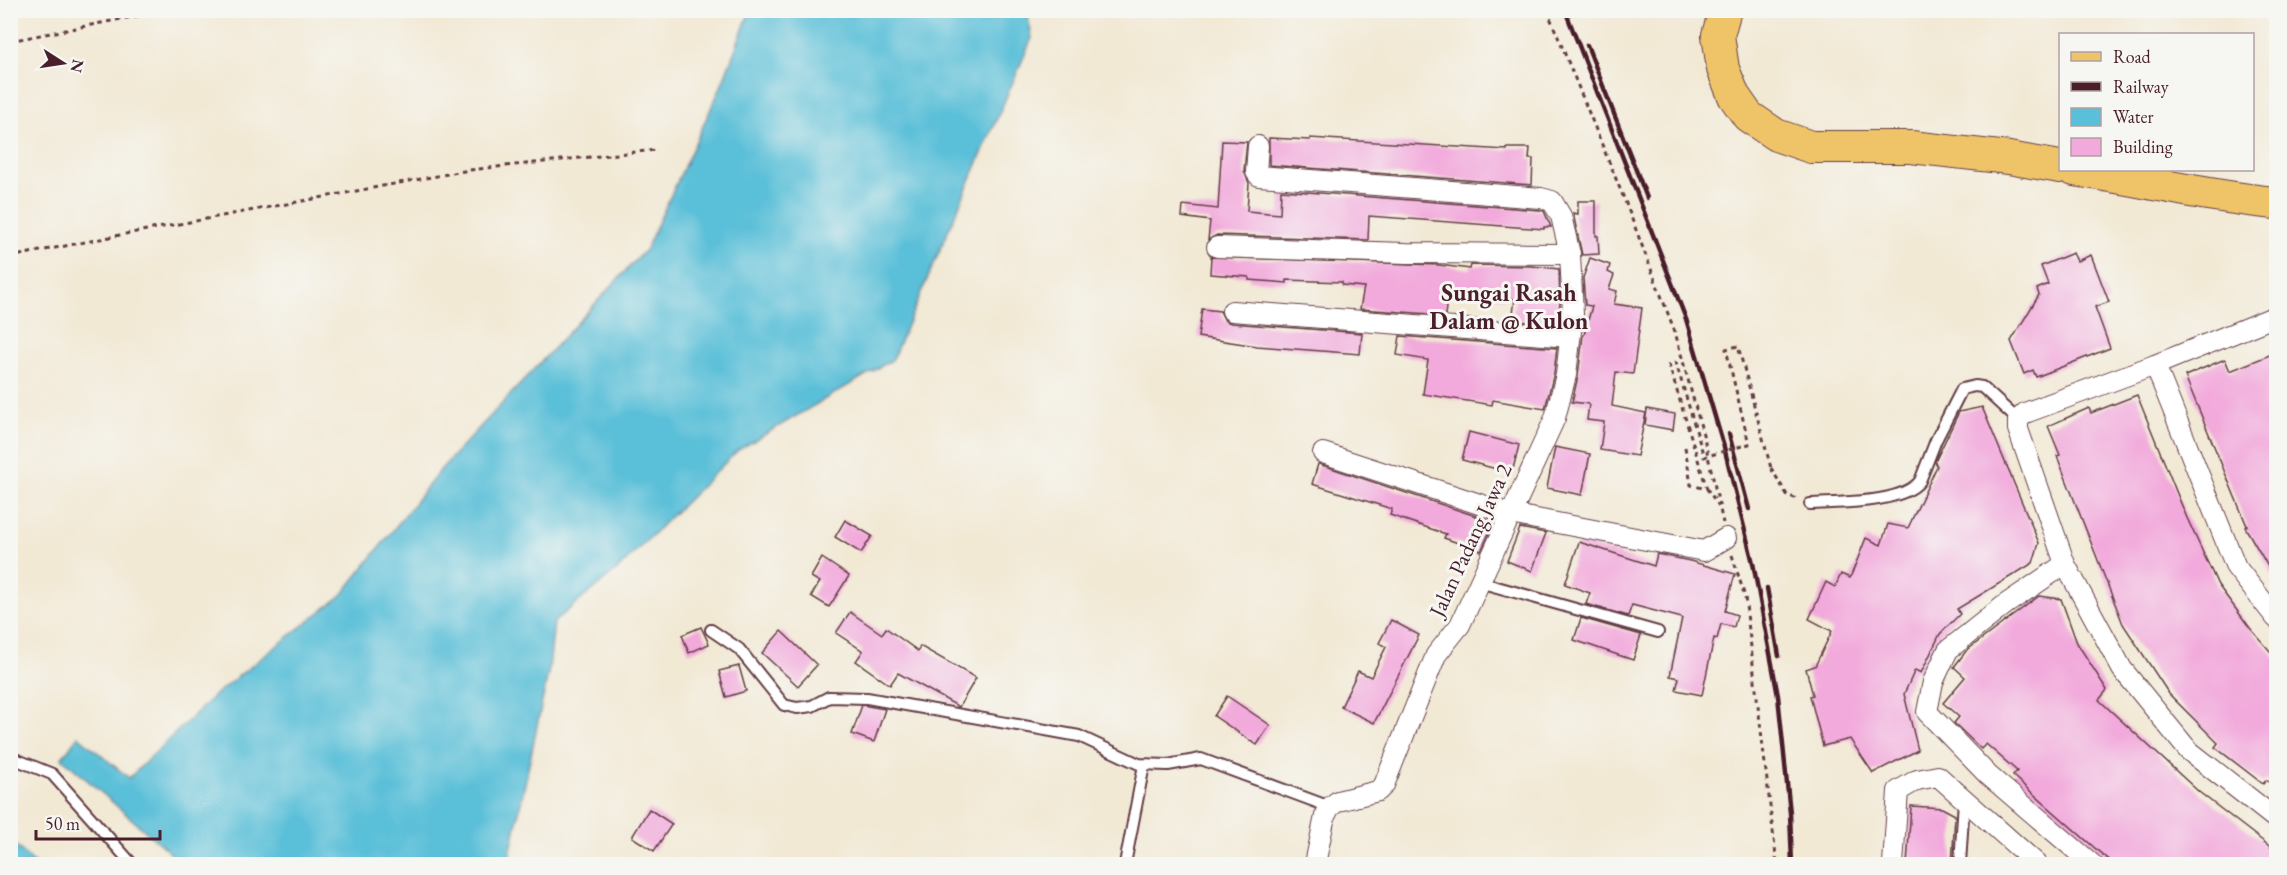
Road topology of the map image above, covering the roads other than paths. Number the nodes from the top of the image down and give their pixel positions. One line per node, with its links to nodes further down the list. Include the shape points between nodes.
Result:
1 (1725, 10): 3 (main road, via 1718,35 1723,69 1734,96 1748,116 1776,135 1811,147 1911,147)
2 (1258, 146): 7 (street, Jalan Padang Jawa 2, via 1256,172 1260,176 1552,201 1561,216)
3 (2059, 167)
4 (2080, 171): 5 (main road)
5 (2277, 203)
6 (1217, 247): 7 (street)
7 (1570, 254): 10 (street, Jalan Padang Jawa 2)
8 (1232, 311): 10 (street)
9 (2277, 316): 11 (street)
10 (1570, 337): 15 (street, Jalan Padang Jawa 2, via 1555,418)
11 (2155, 365): 12 (street); 19 (street, via 2236,567)
12 (2021, 417): 14 (lane, via 1983,387 1962,389 1916,487 1895,495); 17 (street, via 2018,429)
13 (1323, 453): 15 (street)
14 (1810, 504)
15 (1510, 514): 16 (street, via 1704,551); 18 (street, Jalan Padang Jawa 2)
16 (1726, 538)
17 (2065, 564): 26 (street, via 2122,669 2188,750); 33 (street, via 1948,650 1933,682 1927,712 1988,774)
18 (1479, 582): 21 (lane); 25 (street, Jalan Padang Jawa 2, via 1460,625 1436,655 1384,784 1378,791 1338,801)
19 (2277, 618)
20 (711, 630): 23 (lane, via 739,649 784,705 812,706 829,697 867,698 1079,736)
21 (1658, 632)
22 (10, 757): 27 (lane, via 52,774)
23 (1144, 765): 25 (lane, via 1201,759); 28 (lane)
24 (1964, 800): 30 (street, via 1938,776 1917,780 1898,791); 31 (lane); 32 (street)
25 (1330, 807): 29 (street)
26 (2277, 819)
27 (132, 864)
28 (1125, 864)
29 (1315, 864)
30 (1893, 864)
31 (1960, 864)
32 (2037, 864)
33 (2092, 864)

